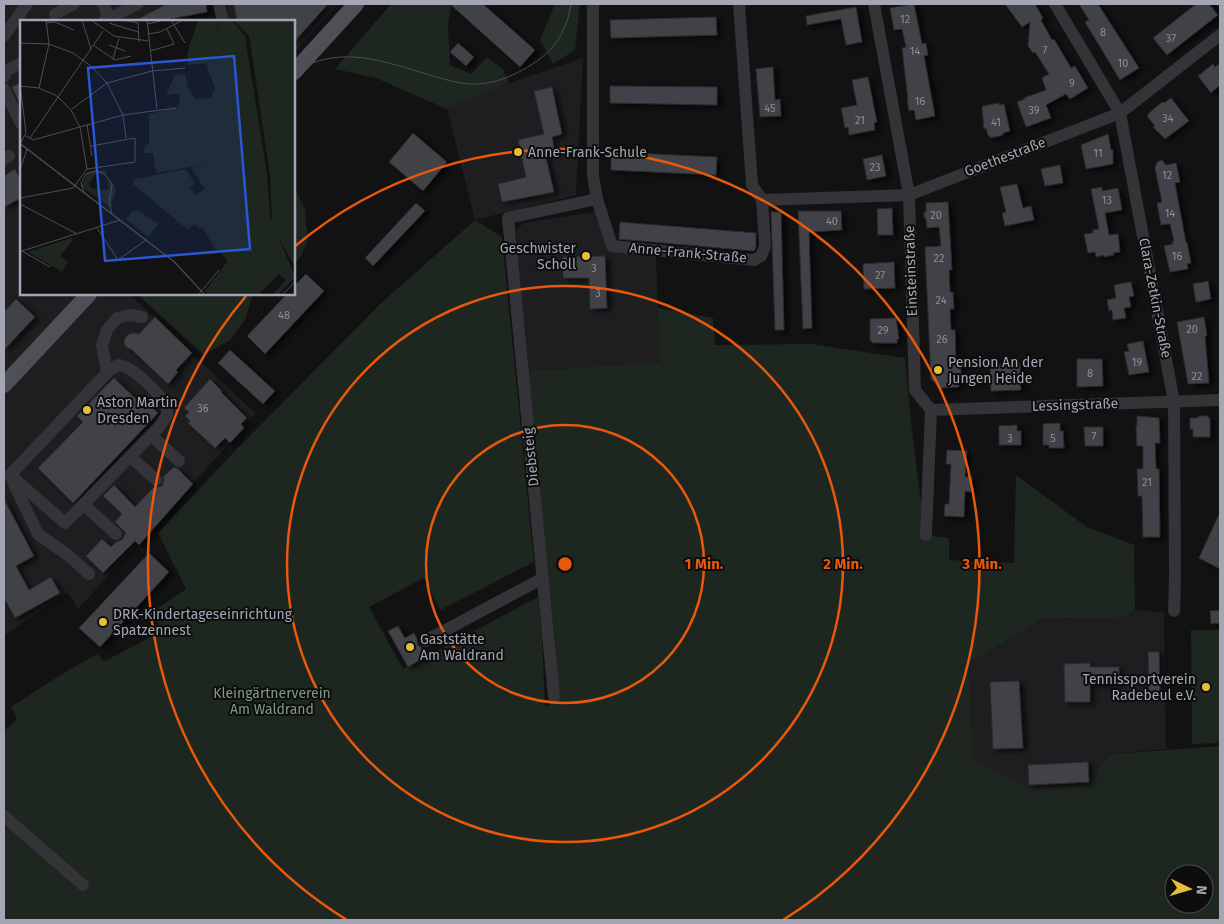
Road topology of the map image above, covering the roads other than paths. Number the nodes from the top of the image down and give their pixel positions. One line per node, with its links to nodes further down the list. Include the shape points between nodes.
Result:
1 (27, 4): 15 (street)
2 (74, 4): 11 (street)
3 (103, 4): 12 (street)
4 (138, 4): 12 (street)
5 (219, 4): 13 (street)
6 (356, 4): 17 (main road)
7 (594, 4): 23 (street, Anne-Frank-Straße, via 593,176)
8 (739, 4): 24 (street, via 752,185)
9 (874, 4): 22 (street, Einsteinstraße)
10 (1054, 4): 20 (street, Clara-Zetkin-Straße)
11 (55, 14)
12 (106, 20)
13 (223, 20)
14 (1220, 35): 20 (street, Goethestraße)
15 (4, 36)
16 (20, 64): 18 (street, via 7,70)
17 (295, 71)
18 (4, 77)
19 (4, 88): 21 (street)
20 (1120, 113): 22 (street, Goethestraße); 30 (street, Clara-Zetkin-Straße)
21 (20, 122)
22 (909, 194): 24 (street, Goethestraße); 31 (street, Einsteinstraße, via 915,390)
23 (597, 199): 24 (street, Anne-Frank-Straße, via 612,246 754,260 761,256 765,246); 41 (street, Diebsteig, via 508,218)
24 (762, 200)
25 (88, 295): 28 (main road)
26 (142, 317): 27 (street, via 118,318 107,330 102,345)
27 (107, 373): 32 (street, via 118,365 126,366 166,403 167,415); 35 (street)
28 (4, 385)
29 (1220, 400): 30 (street, Lessingstraße)
30 (1174, 402): 31 (street, Lessingstraße); 42 (street, Clara-Zetkin-Straße)
31 (930, 410): 39 (street)
32 (151, 436): 33 (street); 34 (street)
33 (130, 456): 36 (street); 37 (street)
34 (179, 461)
35 (7, 473): 37 (street, via 65,522); 40 (street, via 38,534)
36 (156, 480)
37 (83, 504): 38 (street)
38 (116, 534)
39 (926, 535)
40 (88, 574)
41 (543, 578): 43 (street); 44 (street, Diebsteig)
42 (1174, 611)
43 (425, 640)
44 (554, 696)
45 (4, 816): 46 (street)
46 (83, 885)

